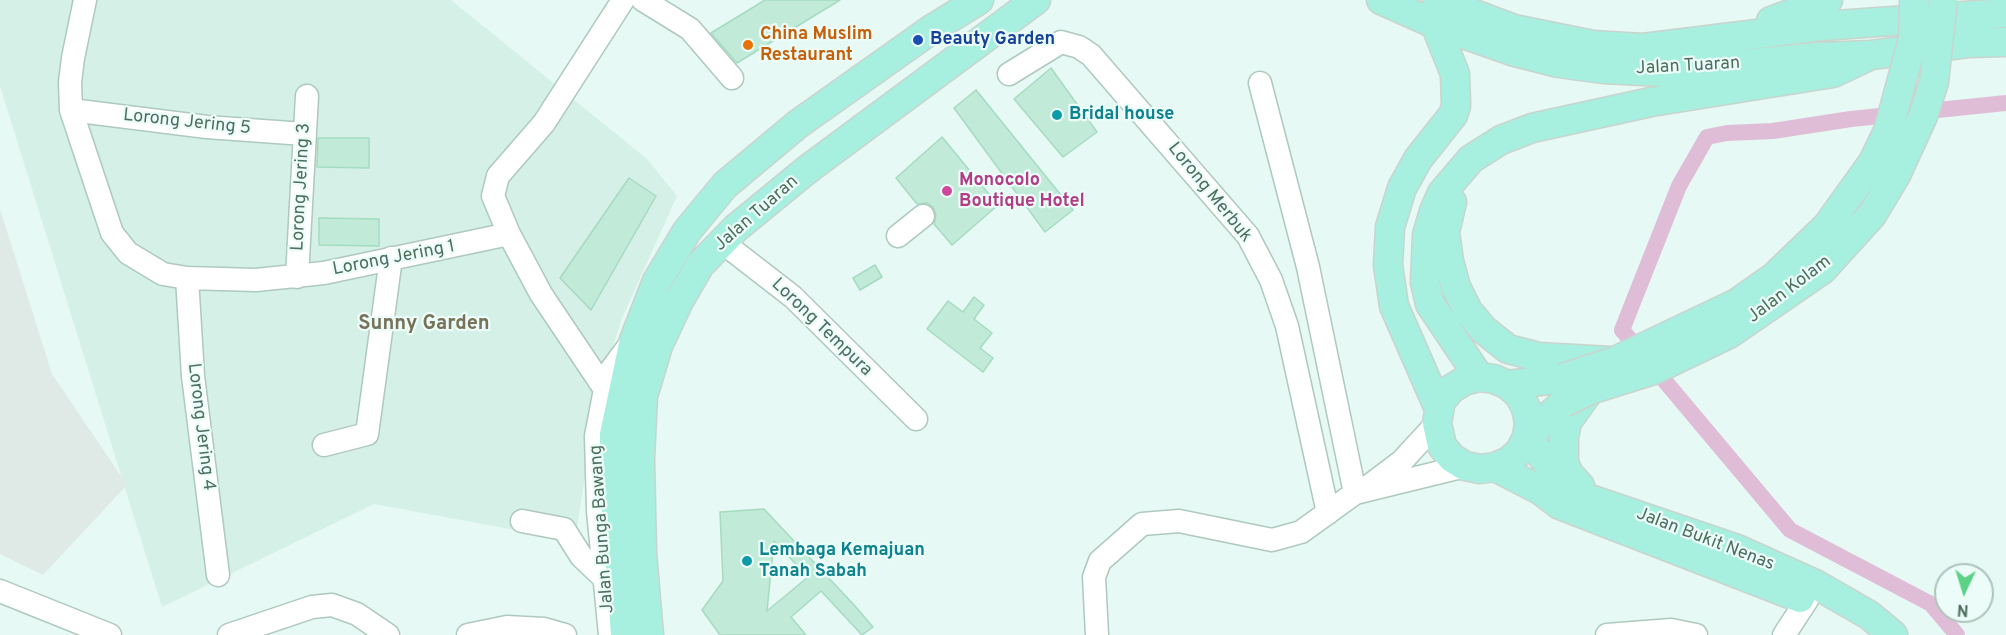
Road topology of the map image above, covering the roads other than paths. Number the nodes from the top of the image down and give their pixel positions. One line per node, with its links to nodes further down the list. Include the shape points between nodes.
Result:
1 (86, 0): 19 (street, via 73,58)
2 (623, 0): 23 (street, via 544,123 498,176 493,196)
3 (643, 0): 16 (street, via 690,29)
4 (979, 0): 29 (main road, Jalan Tuaran, via 798,124 725,185 687,231 657,280)
5 (1036, 0): 25 (main road, Jalan Tuaran, via 808,169)
6 (1381, 0): 10 (main road, Jalan Tuaran)
7 (1914, 0): 33 (main road, Jalan Kolam, bridge, via 1913,39 1888,131 1873,162 1827,226 1774,277 1737,303 1615,361)
8 (1943, 0): 33 (main road, Jalan Kolam, bridge, via 1934,82 1923,116 1896,175 1872,215 1822,270 1729,334 1654,370 1590,390)
9 (2006, 3): 11 (main road)
10 (1436, 12): 11 (main road, Jalan Tuaran, via 1593,45 1644,48 1715,40); 14 (main road, Jalan Tuaran, via 1515,52 1603,69 1663,72); 34 (main road, via 1455,74 1456,106 1402,188 1390,227 1388,265 1394,306)
11 (1825, 13): 12 (main road)
12 (2006, 13)
13 (2006, 42): 14 (main road, Jalan Tuaran)
14 (1871, 55): 21 (main road, via 1833,73 1651,102 1532,128 1501,140)
15 (1009, 74): 42 (street, Lorong Merbuk, via 1061,42 1079,46 1248,236 1271,280 1287,326)
16 (732, 78)
17 (1260, 83): 40 (street)
18 (307, 96): 20 (street, Lorong Jering 3)
19 (71, 110): 20 (street, Lorong Jering 5); 27 (street, Lorong Jering 1, via 112,233 128,253 164,274)
20 (304, 134): 28 (street, Lorong Jering 3)
21 (1471, 159): 30 (main road, via 1442,193 1434,211 1427,235 1425,282 1430,304); 33 (main road, via 1454,194 1445,232 1456,286 1468,311 1484,330 1508,349 1539,357)
22 (923, 216): 24 (street)
23 (508, 234): 26 (street, Lorong Jering 1); 32 (street, via 541,294)
24 (898, 236)
25 (722, 242): 35 (street, Lorong Tempura, via 793,297); 55 (main road, Jalan Tuaran, via 700,265 679,301 658,346 643,396 642,553)
26 (391, 258): 28 (street, Lorong Jering 1); 37 (street, via 368,434)
27 (187, 278): 28 (street, Lorong Jering 1); 44 (street, Lorong Jering 4, via 193,376)
28 (297, 278)
29 (634, 339): 32 (street, Jalan Bunga Bawang, via 608,374); 54 (main road, Jalan Tuaran, via 615,435 614,481)
30 (1479, 377): 31 (main road); 34 (main road, via 1451,389)
31 (1508, 385): 33 (main road, Jalan Kolam); 36 (main road, via 1526,408)
32 (604, 388): 45 (street, Jalan Bunga Bawang, via 596,436 598,511)
33 (1566, 391): 36 (main road, Jalan Kolam); 41 (main road, via 1564,463 1578,484)
34 (1438, 416): 38 (main road, via 1442,446); 40 (street, via 1402,461)
35 (916, 419)
36 (1527, 437): 39 (main road, via 1514,456); 41 (main road, Jalan Bukit Nenas, via 1568,488)
37 (324, 445)
38 (1465, 466): 39 (main road); 40 (street)
39 (1496, 467): 47 (main road, Jalan Bukit Nenas, via 1560,505)
40 (1360, 491): 42 (street)
41 (1602, 501): 61 (main road, Jalan Bukit Nenas, via 1737,549 1815,584 1869,615)
42 (1328, 513): 56 (street, via 1301,532 1272,540 1179,521 1142,524 1100,561 1094,577)
43 (522, 521): 45 (street, via 564,529 581,556)
44 (218, 575)
45 (606, 580): 53 (street, Jalan Bunga Bawang)
46 (0, 591): 48 (street)
47 (1807, 600): 59 (street); 60 (main road, Jalan Bukit Nenas)
48 (110, 635)
49 (229, 635): 50 (street, via 312,607 332,605 357,614)
50 (388, 635)
51 (468, 635): 52 (street, via 507,627 544,629)
52 (565, 635)
53 (610, 635)
54 (625, 635)
55 (649, 635)
56 (1097, 635)
57 (1607, 635): 58 (street, via 1671,630)
58 (1696, 635)
59 (1784, 635)
60 (1864, 635)
61 (1893, 635)

